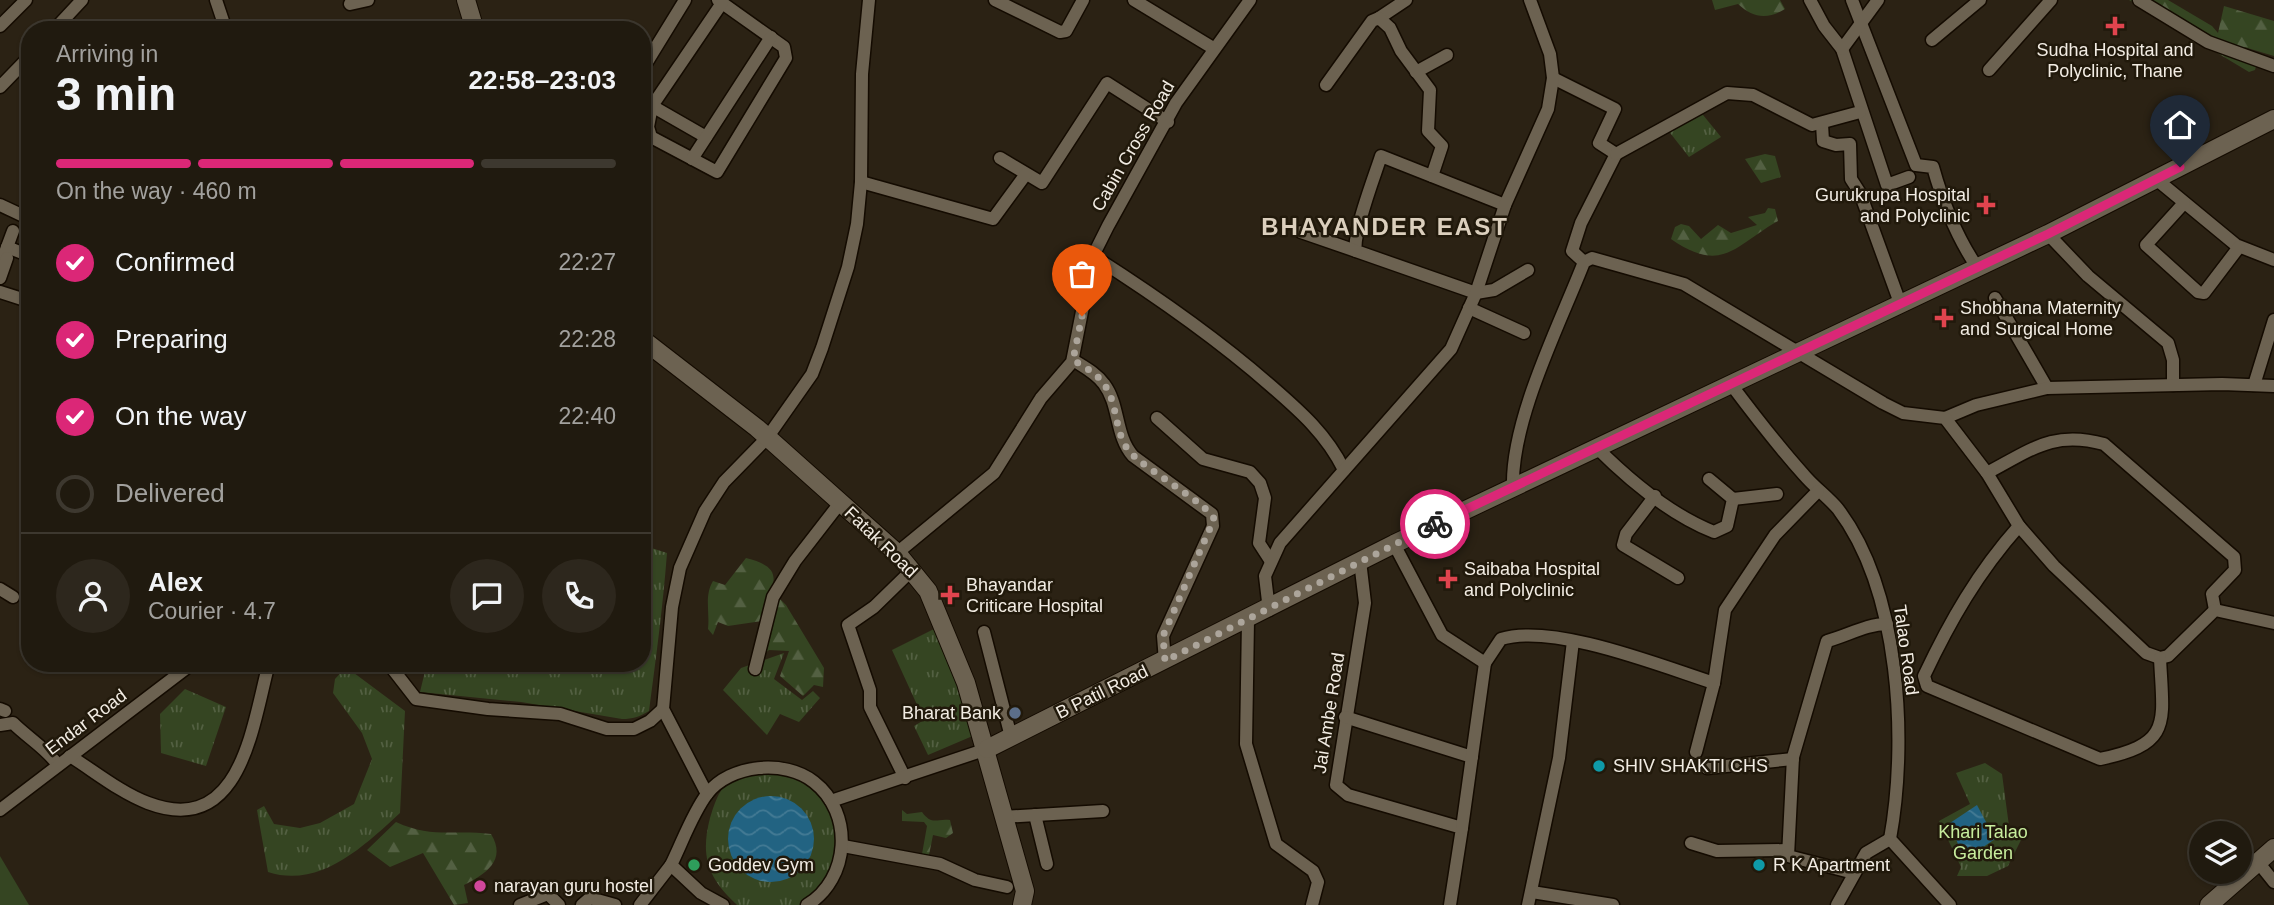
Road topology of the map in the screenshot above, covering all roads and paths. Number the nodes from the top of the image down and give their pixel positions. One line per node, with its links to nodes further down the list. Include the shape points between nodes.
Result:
1 (26, 0): 27 (street)
2 (82, 0): 24 (street)
3 (218, 0): 25 (street)
4 (368, 0): 21 (street)
5 (466, 0): 26 (main road)
6 (685, 0): 32 (street)
7 (869, 0): 56 (street, via 860,131)
8 (995, 0): 9 (street, via 1060,32 1071,25)
9 (1083, 0)
10 (1134, 0): 30 (street)
11 (1250, 0): 30 (street, Cabin Cross Road)
12 (1406, 0): 22 (street)
13 (1530, 0): 38 (street, via 1550,54)
14 (1810, 0): 31 (street)
15 (1852, 0): 23 (street)
16 (1878, 0): 23 (street)
17 (1980, 0): 29 (street)
18 (2050, 0): 36 (street)
19 (2139, 0): 35 (street, via 2208,42)
20 (720, 1): 28 (street); 41 (street)
21 (350, 4)
22 (1379, 18): 37 (street); 39 (street, via 1372,21)
23 (1862, 19): 31 (street); 72 (street, via 1916,165 1933,167 1962,245)
24 (62, 21)
25 (224, 21)
26 (472, 21)
27 (0, 26)
28 (771, 37): 48 (street); 51 (street, via 784,47 786,58 717,172)
29 (1932, 40)
30 (1213, 48): 45 (street, Cabin Cross Road)
31 (1842, 48): 43 (street)
32 (651, 55)
33 (1447, 55): 37 (street)
34 (21, 65): 40 (street)
35 (2274, 66)
36 (1989, 70)
37 (1416, 72): 53 (street, via 1430,90 1428,131 1442,146)
38 (1553, 78): 49 (street, via 1615,109 1599,143); 59 (street, via 1548,108)
39 (1326, 85)
40 (0, 87)
41 (652, 106): 42 (street); 48 (street)
42 (651, 111)
43 (1860, 112): 46 (street); 54 (street, via 1887,185)
44 (2274, 119): 55 (main road, B Patil Road)
45 (1168, 122): 52 (street, via 1107,83 1042,183); 68 (street, Cabin Cross Road)
46 (1822, 124): 49 (street, via 1803,123 1754,94 1727,93); 79 (street, via 1823,141 1850,144 1851,179)
47 (651, 136): 51 (street)
48 (706, 137): 51 (street)
49 (1616, 154): 70 (street, via 1572,251)
50 (1000, 158): 52 (street)
51 (692, 159)
52 (1026, 174): 56 (street, via 993,219)
53 (1432, 176): 59 (street); 66 (street, via 1381,156)
54 (1909, 177)
55 (2156, 179): 57 (street); 63 (main road, B Patil Road)
56 (862, 182): 93 (street, via 848,267 822,348 812,374)
57 (2184, 203): 65 (street); 65 (street, via 2146,245 2197,292 2204,293)
58 (0, 205): 60 (street)
59 (1505, 205): 76 (street)
60 (21, 215)
61 (13, 231): 64 (street)
62 (1301, 232): 66 (street)
63 (2048, 234): 72 (main road, B Patil Road); 87 (street, via 2088,276 2168,343)
64 (8, 247): 67 (street); 71 (street); 74 (street)
65 (2239, 247): 69 (street)
66 (1356, 251): 76 (street)
67 (21, 252)
68 (1093, 256): 85 (street, Cabin Cross Road); 95 (street, via 1171,306 1248,366 1324,435)
69 (2274, 260)
70 (1584, 262): 84 (street, via 1592,258 1684,284); 98 (street, via 1522,422 1512,463)
71 (0, 266)
72 (1977, 267): 79 (main road, B Patil Road)
73 (1528, 270): 76 (street, via 1494,290)
74 (0, 278)
75 (0, 292): 78 (street)
76 (1475, 292): 80 (street)
77 (1995, 298): 90 (street)
78 (21, 299)
79 (1900, 303): 84 (main road, B Patil Road)
80 (1469, 308): 82 (street); 95 (street, via 1451,349)
81 (2274, 320): 88 (street)
82 (1524, 333)
83 (651, 346): 93 (main road, Fatak Road)
84 (1796, 352): 86 (main road, B Patil Road); 92 (street, via 1903,413)
85 (1073, 360): 106 (street, Cabin Cross Road, via 1029,415 994,473); 121 (street, via 1106,386 1126,448 1212,514 1213,526 1163,636)
86 (1730, 383): 94 (main road, B Patil Road); 99 (street, Talao Road)
87 (2173, 385): 88 (street); 90 (street)
88 (2254, 386): 89 (street)
89 (2274, 386)
90 (2047, 388): 92 (street, via 1976,405)
91 (1157, 418): 107 (street, via 1203,460 1250,472 1260,483 1265,498 1259,543)
92 (1945, 418): 96 (street)
93 (767, 438): 103 (main road, Fatak Road); 128 (street, via 724,482 691,539 672,607)
94 (1596, 447): 98 (main road, B Patil Road); 101 (street)
95 (1344, 470): 107 (street)
96 (1987, 472): 104 (street); 114 (street, via 2053,439 2104,444 2234,557 2235,570 2212,594)
97 (1709, 478): 102 (street)
98 (1513, 487): 105 (main road, B Patil Road)
99 (1818, 491): 117 (street, Talao Road, via 1837,509 1865,557); 127 (street, via 1775,535 1725,610)
100 (1777, 494): 102 (street)
101 (1655, 496): 102 (street, via 1714,532 1727,526); 110 (street, via 1626,534 1623,545)
102 (1733, 499)
103 (840, 503): 106 (main road, Fatak Road); 123 (street, via 773,597)
104 (2019, 526): 120 (street, via 2132,642); 120 (street, via 1990,558 1950,621 1924,676 1927,685 2100,760 2145,746 2160,729)
105 (1394, 544): 108 (main road, B Patil Road); 122 (street, via 1442,635)
106 (897, 553): 109 (main road, Fatak Road)
107 (1270, 560): 113 (street, via 1265,588)
108 (1360, 561): 113 (main road, B Patil Road); 129 (street, Jai Ambe Road, via 1365,603)
109 (913, 569): 132 (main road, Fatak Road, via 933,603 966,683); 139 (street, via 848,625 870,690 870,707)
110 (1678, 578)
111 (0, 589): 112 (street)
112 (13, 597)
113 (1269, 610): 115 (main road, B Patil Road)
114 (2215, 610): 116 (street); 120 (street, via 2168,656)
115 (1248, 620): 121 (main road, B Patil Road); 167 (street, via 1249,758 1276,844 1313,871 1318,883)
116 (2274, 623)
117 (1887, 624): 136 (street, via 1872,624 1827,640); 147 (street, Talao Road, via 1900,742 1899,792)
118 (984, 632): 131 (street)
119 (1573, 641): 122 (street, via 1513,635 1501,639); 127 (street); 158 (street, via 1559,758)
120 (2160, 658)
121 (1165, 661): 131 (main road, B Patil Road)
122 (1485, 663): 135 (street)
123 (755, 669)
124 (181, 672): 134 (street, Endar Road)
125 (266, 672): 134 (street, via 239,768 212,802 201,808 176,810 146,803)
126 (395, 672): 128 (street, via 416,699 559,714 607,729 634,729)
127 (1714, 683): 133 (street)
128 (663, 709): 140 (street)
129 (1345, 717): 135 (street); 146 (street, Jai Ambe Road, via 1335,776 1339,789)
130 (0, 725): 137 (street, via 13,723 35,745 48,750)
131 (1011, 737): 132 (main road, B Patil Road)
132 (987, 749): 139 (street); 145 (main road, Fatak Road)
133 (1696, 752)
134 (70, 756): 137 (street, Endar Road)
135 (1472, 757): 146 (street)
136 (1793, 759): 138 (street); 151 (street)
137 (58, 765): 142 (street, Endar Road)
138 (1707, 768)
139 (905, 778): 141 (street)
140 (707, 794): 141 (street, via 736,771 762,767 813,781); 154 (street)
141 (831, 801): 149 (street, via 842,826)
142 (0, 810)
143 (1103, 811): 144 (street)
144 (1035, 815): 145 (street); 153 (street)
145 (1003, 817): 166 (main road, Fatak Road, via 1024,891)
146 (1462, 828): 168 (street)
147 (1890, 839): 155 (street, via 1866,853); 171 (street)
148 (1690, 843): 151 (street, via 1717,851)
149 (843, 846): 157 (street, via 940,864 975,880); 165 (street, via 821,897)
150 (2274, 848): 152 (main road)
151 (1788, 850): 155 (street, via 1788,856)
152 (2258, 862): 156 (street); 172 (main road)
153 (1047, 864)
154 (671, 866): 163 (street); 164 (street)
155 (1854, 873): 170 (street)
156 (2274, 882)
157 (1007, 887)
158 (1530, 898): 169 (street)
159 (520, 905): 160 (street, via 548,894)
160 (559, 905)
161 (582, 905): 162 (street, via 590,898)
162 (615, 905)
163 (640, 905)
164 (723, 905)
165 (807, 905)
166 (1022, 905)
167 (1312, 905)
168 (1450, 905)
169 (1613, 905)
170 (1838, 905)
171 (1950, 905)
172 (2209, 905)

